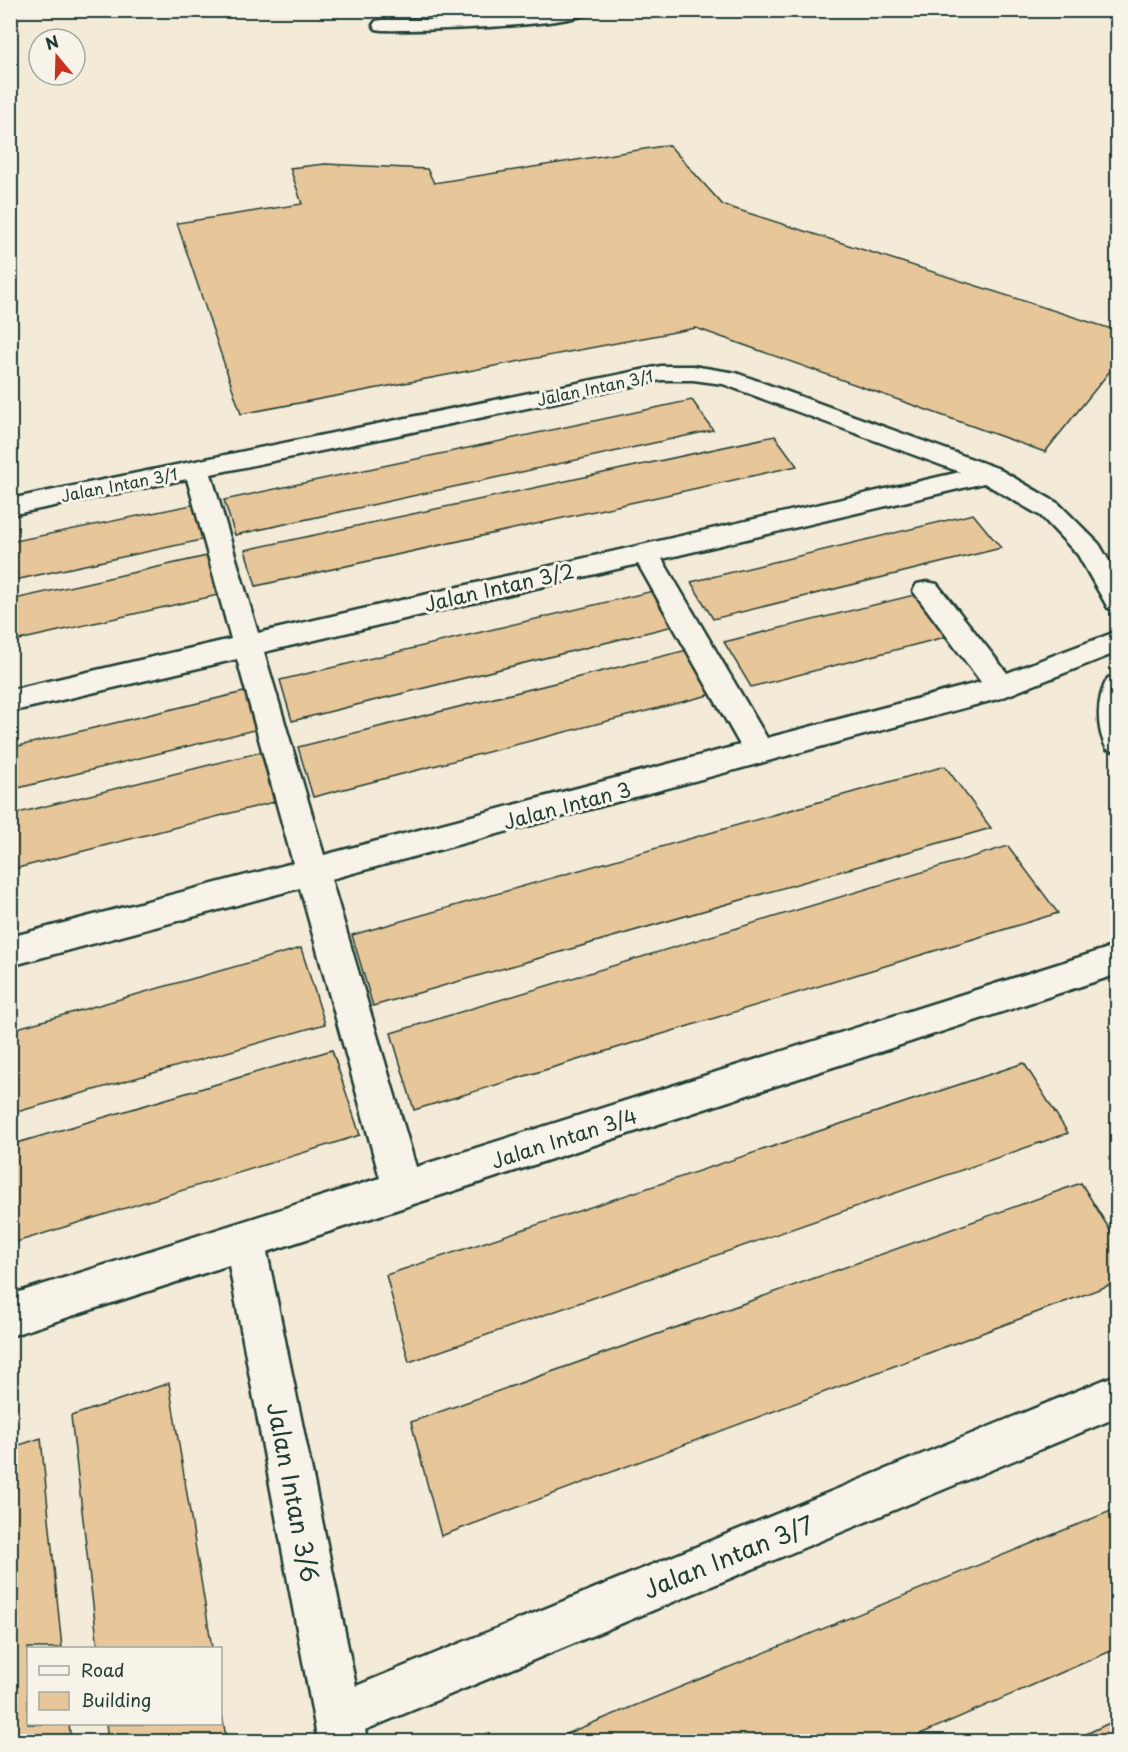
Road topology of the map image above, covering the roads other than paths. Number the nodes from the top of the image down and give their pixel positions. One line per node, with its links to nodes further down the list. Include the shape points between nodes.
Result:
1 (586, 10): 2 (street, via 481,24 421,28)
2 (382, 25)
3 (197, 469): 4 (street, Jalan Intan 3/1, via 661,374 693,373 728,378); 5 (street, Jalan Intan 3/1); 10 (street)
4 (988, 474): 6 (street, Jalan Intan 3/2); 8 (street, Jalan Intan 3/1, via 1050,510 1089,550)
5 (10, 507)
6 (645, 553): 10 (street, Jalan Intan 3/2); 15 (street)
7 (927, 591): 12 (street)
8 (1118, 601)
9 (1118, 641): 12 (street, Jalan Intan 3)
10 (250, 646): 13 (street, Jalan Intan 3/2); 16 (street)
11 (1118, 686): 14 (street, via 1114,705)
12 (1001, 687): 15 (street, Jalan Intan 3)
13 (10, 701)
14 (1118, 741)
15 (759, 753): 16 (street, Jalan Intan 3)
16 (312, 873): 17 (street, Jalan Intan 3); 19 (street)
17 (10, 952)
18 (1118, 959): 19 (street, Jalan Intan 3/4)
19 (403, 1190): 20 (street, Jalan Intan 3/4)
20 (245, 1242): 21 (street, Jalan Intan 3/4); 23 (street, Jalan Intan 3/6)
21 (10, 1316)
22 (1118, 1395): 23 (street, Jalan Intan 3/7)
23 (341, 1729)

